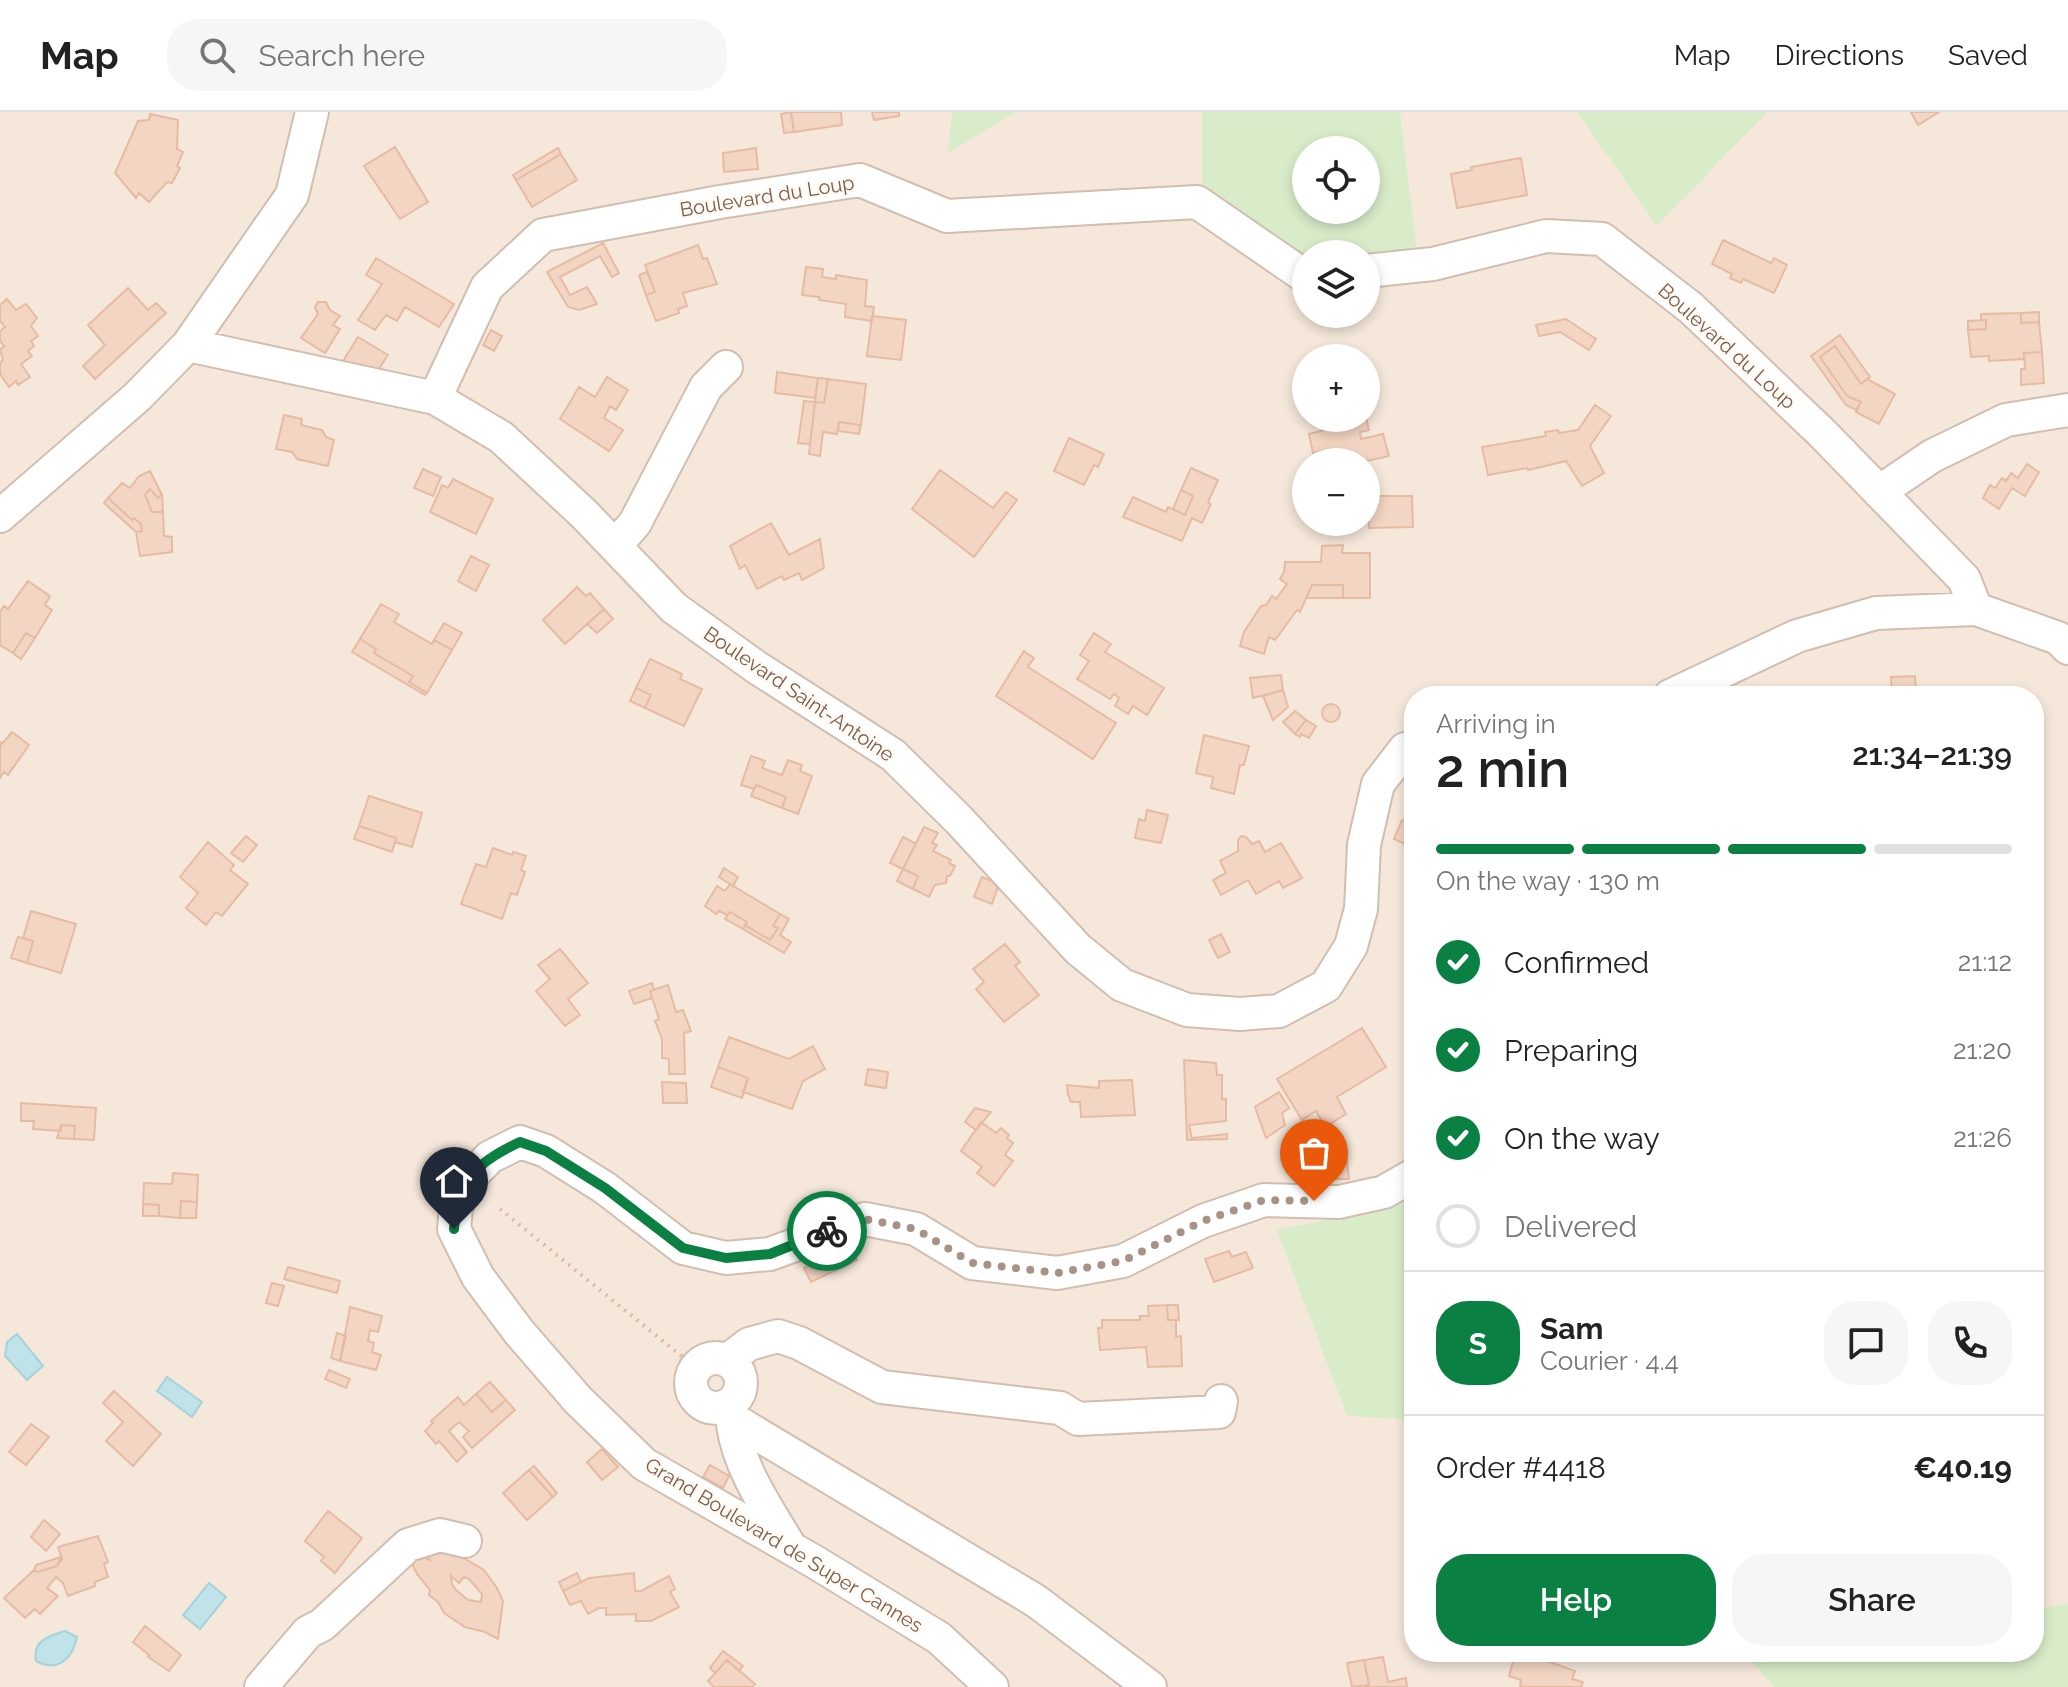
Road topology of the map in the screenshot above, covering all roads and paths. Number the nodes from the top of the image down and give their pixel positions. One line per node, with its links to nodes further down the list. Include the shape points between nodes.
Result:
1 (312, 112): 4 (street, via 292,195)
2 (1292, 267): 6 (street, Boulevard du Loup, via 1197,202 947,216 860,180 543,235 487,287)
3 (1380, 270): 8 (street, Boulevard du Loup, via 1433,264 1546,236 1602,239 1691,308)
4 (188, 345): 6 (street, Boulevard Saint-Antoine); 9 (street, via 137,397)
5 (726, 367): 10 (street, via 706,387 635,523)
6 (435, 398): 10 (street, Boulevard Saint-Antoine, via 501,437)
7 (2068, 410): 8 (street, via 2006,420 1932,456)
8 (1879, 492): 11 (street, Boulevard du Loup, via 1964,579)
9 (0, 516)
10 (615, 546): 14 (street, Boulevard Saint-Antoine, via 674,608 893,755 1078,949 1122,985 1187,1010 1279,1011 1326,986 1351,946 1361,909 1364,845 1378,784)
11 (1976, 609): 12 (street, via 2058,638); 13 (street, via 1876,613 1797,636)
12 (2068, 648)
13 (1691, 686)
14 (1404, 750)
15 (1404, 1181): 22 (street, Grand Boulevard de Super Cannes, via 1384,1192 1339,1202 1264,1200 1203,1221 1123,1261 1057,1273 972,1263 916,1229 865,1219 770,1254 726,1258 683,1248 546,1151 520,1142 490,1157 467,1180 454,1229 478,1277 519,1332 644,1464)
16 (500, 1209): 18 (path)
17 (728, 1360): 18 (street, via 710,1358); 19 (street, via 749,1344 778,1336 882,1387 1060,1408 1078,1419 1219,1412); 20 (street, via 740,1373 741,1391)
18 (695, 1367): 20 (street, via 690,1384 697,1401)
19 (1221, 1401)
20 (727, 1416): 22 (street, via 759,1496); 25 (street, via 1036,1601)
21 (465, 1541): 23 (street, via 440,1535 408,1545 308,1632)
22 (791, 1548): 24 (street, Grand Boulevard de Super Cannes, via 939,1638)
23 (261, 1687)
24 (992, 1687)
25 (1150, 1687)

